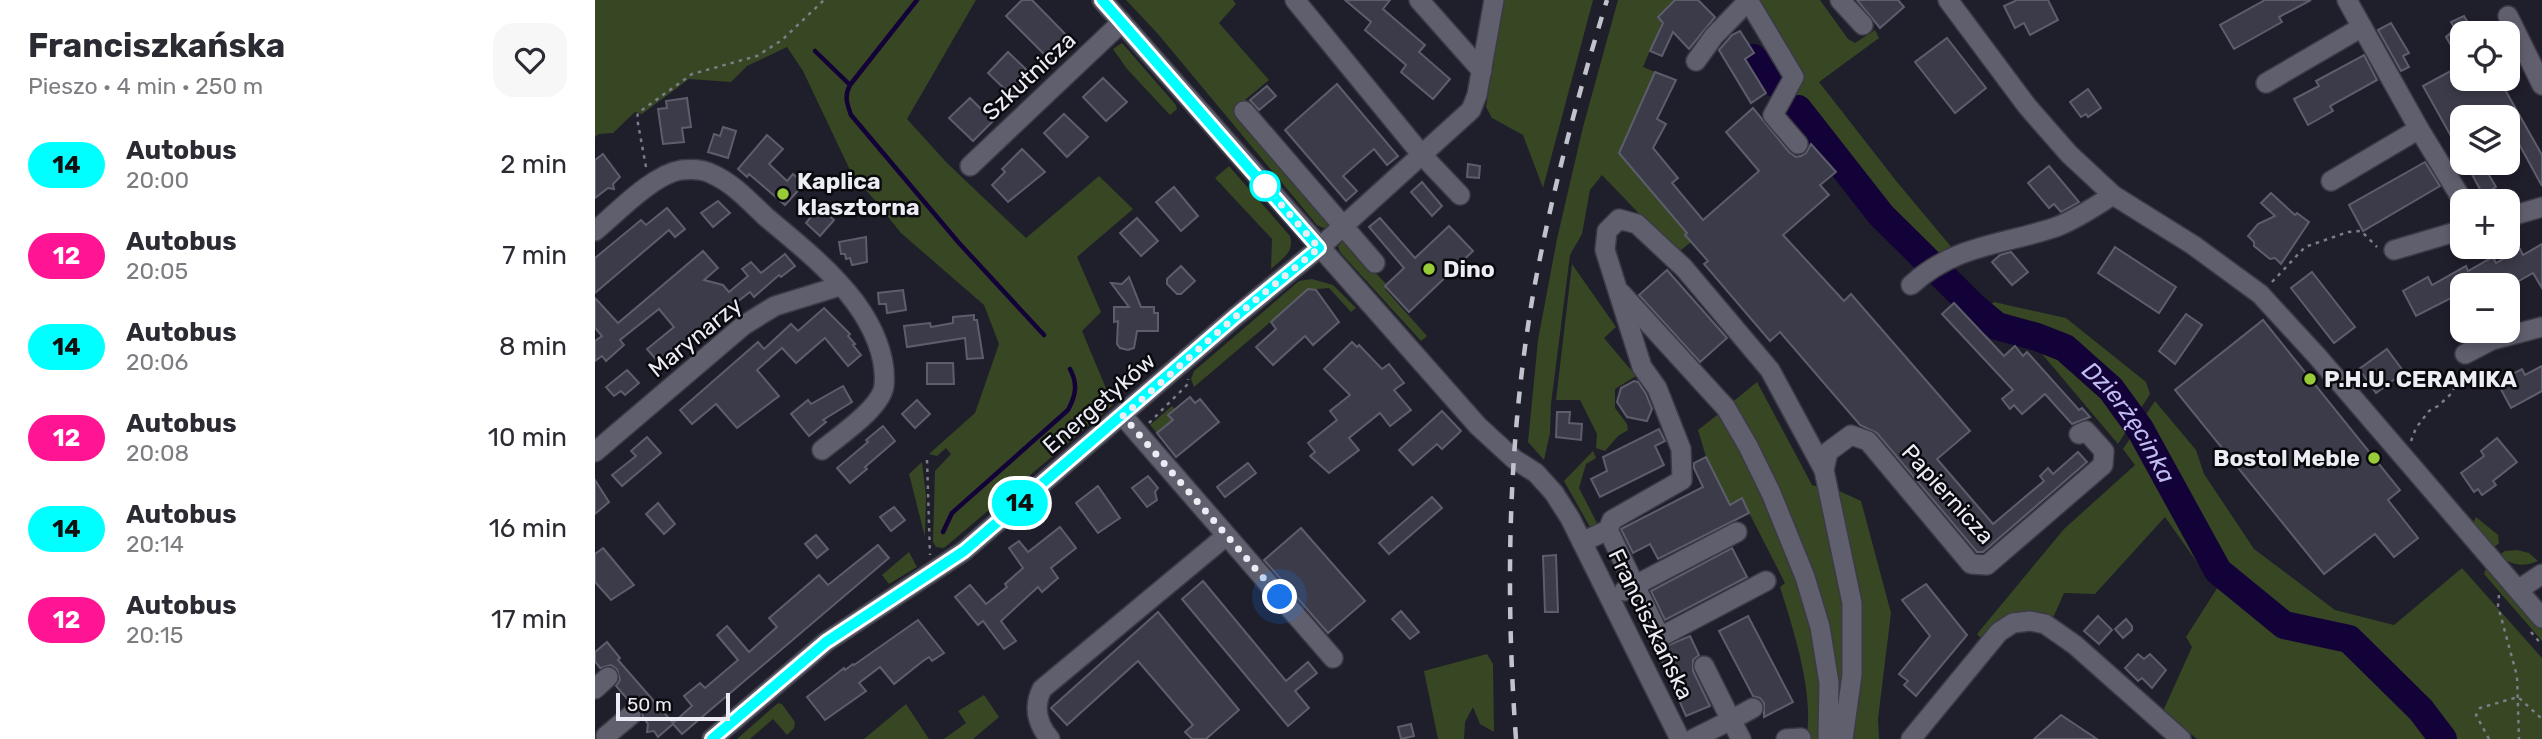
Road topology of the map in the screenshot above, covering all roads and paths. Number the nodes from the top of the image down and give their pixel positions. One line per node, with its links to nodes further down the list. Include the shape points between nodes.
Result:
1 (824, 0): 24 (path, via 782,40 757,56 692,74 638,113)
2 (1102, 0): 11 (street, Franciszkańska)
3 (1295, 0): 21 (street)
4 (1419, 0): 15 (street)
5 (1494, 0): 15 (street, Energetyków)
6 (1749, 0): 14 (street); 20 (street, via 1794,77 1773,115)
7 (1840, 0): 12 (street)
8 (1948, 0): 27 (street, via 2049,133)
9 (2347, 0): 13 (street)
10 (2508, 16): 17 (street)
11 (1122, 22): 22 (street, Szkutnicza); 33 (street, Franciszkańska)
12 (1863, 25)
13 (2362, 27): 16 (street); 19 (street)
14 (1696, 61)
15 (1482, 71): 21 (street, Energetyków, via 1471,110)
16 (2266, 83)
17 (2542, 85)
18 (1244, 111): 30 (street)
19 (2419, 130): 23 (street); 25 (street)
20 (1798, 144)
21 (1422, 155): 26 (street); 30 (street, Energetyków)
22 (970, 166)
23 (2331, 180)
24 (649, 185): 31 (street); 37 (street, via 681,170 712,174 802,248)
25 (2456, 189)
26 (1460, 195)
27 (2113, 195): 36 (street, via 2076,219 1992,243); 39 (street)
28 (2542, 206): 29 (street)
29 (2520, 213)
30 (1343, 226): 33 (street, Energetyków); 35 (street)
31 (595, 231)
32 (2450, 234): 34 (street)
33 (1319, 248): 42 (street, Energetyków); 52 (street, Franciszkańska, via 1478,426 1554,493)
34 (2395, 250): 39 (path, via 2377,247 2361,231 2349,232 2305,247)
35 (1375, 263)
36 (1918, 278)
37 (840, 286): 45 (street, via 875,335 884,388 859,420); 46 (street, Marynarzy, via 775,306 744,325)
38 (1618, 290): 48 (street, via 1605,250 1607,231 1619,219 1627,219 1684,268 1770,370); 49 (street, via 1642,367 1657,388 1681,449 1682,480 1612,520); 76 (street, via 1726,408 1770,493 1820,627 1829,683)
39 (2260, 294): 58 (street, via 2326,365)
40 (2542, 327): 41 (street, via 2493,340)
41 (2468, 353): 44 (path, via 2452,393 2429,411)
42 (1123, 416): 51 (street); 53 (street, Energetyków)
43 (2079, 434): 48 (street, Papiernicza, via 2086,431 2104,452 2103,465 1987,565 1971,564 1868,441 1851,435 1828,452)
44 (2410, 444)
45 (822, 450)
46 (595, 452)
47 (927, 460): 53 (path, via 929,554)
48 (1824, 470): 77 (street, via 1852,603 1852,675)
49 (1608, 530): 52 (street); 56 (street)
50 (1737, 532): 56 (street)
51 (1226, 536): 63 (street); 72 (street, via 1042,689 1036,701 1037,714)
52 (1582, 542): 57 (street, Franciszkańska)
53 (936, 571): 71 (street, Energetyków, via 826,642)
54 (2542, 574): 58 (street)
55 (1766, 581): 60 (street)
56 (1634, 585): 57 (street); 60 (street)
57 (1611, 597): 62 (street, Franciszkańska)
58 (2513, 598): 59 (street); 65 (path, via 2499,595 2498,606 2517,676)
59 (2533, 621): 61 (path)
60 (1660, 637): 62 (street)
61 (2542, 645)
62 (1636, 648): 73 (street, Franciszkańska)
63 (1333, 658)
64 (1704, 666): 69 (street, Franciszkańska)
65 (2518, 697): 68 (path); 80 (path, via 2480,708 2476,715); 81 (path)
66 (1753, 708): 69 (street)
67 (631, 715): 70 (street)
68 (2542, 719)
69 (1731, 720): 74 (street); 75 (street, Franciszkańska)
70 (603, 733)
71 (712, 739)
72 (1050, 739)
73 (1680, 739)
74 (1693, 739)
75 (1741, 739)
76 (1828, 739)
77 (1843, 739)
78 (1911, 739): 79 (street, via 1999,632 2013,623 2030,621 2045,624 2075,645)
79 (2181, 739)
80 (2489, 739)
81 (2519, 739)

